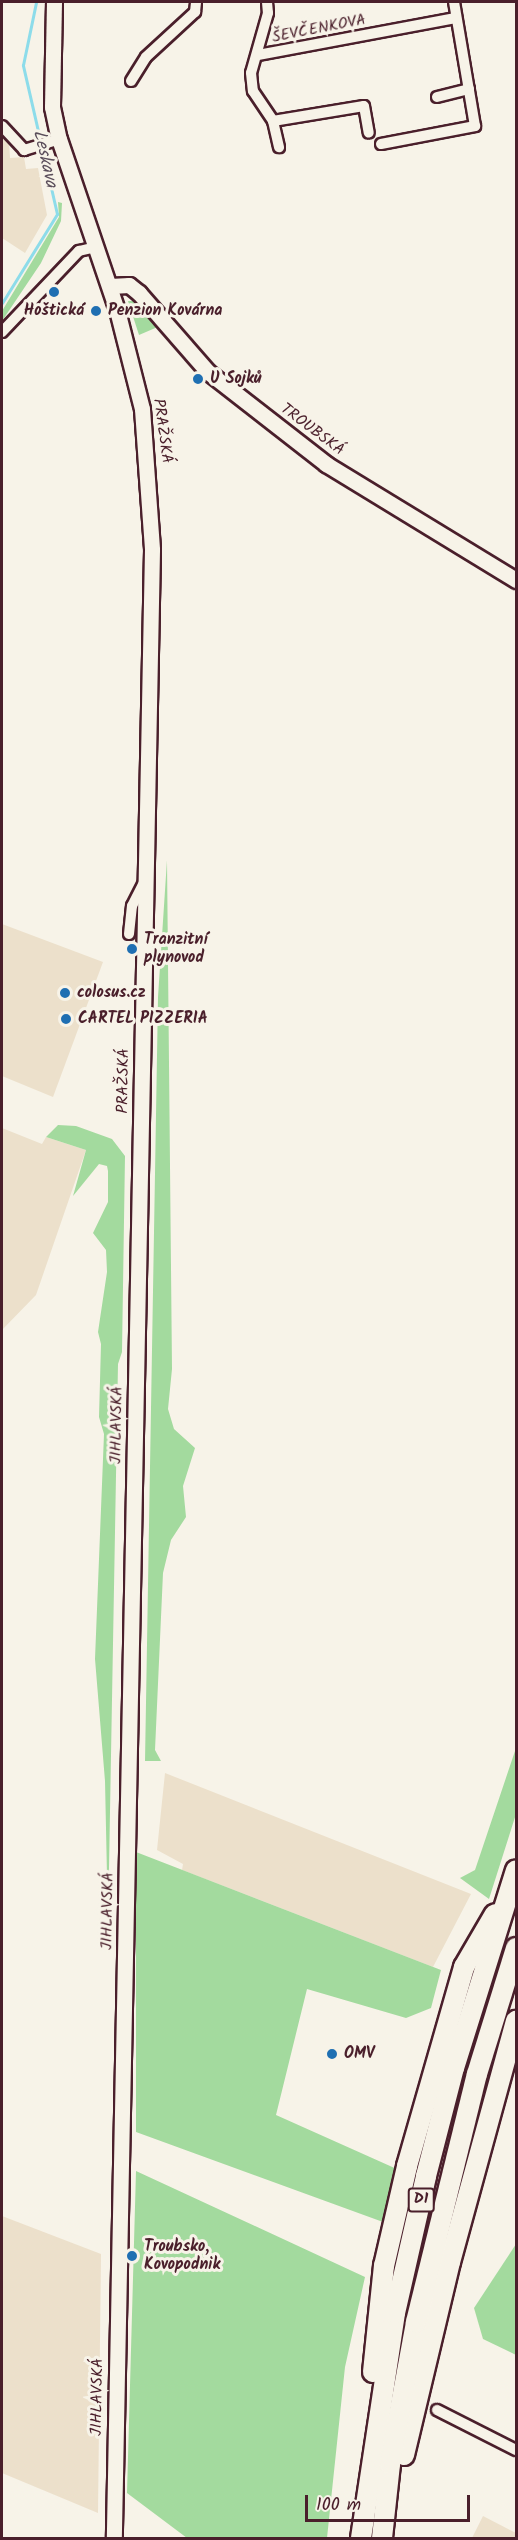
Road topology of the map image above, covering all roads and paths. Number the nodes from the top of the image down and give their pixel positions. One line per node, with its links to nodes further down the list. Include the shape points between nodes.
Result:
1 (54, 2): 13 (main road, PRAŽSKÁ, via 50,76)
2 (196, 2): 7 (street, via 195,12 146,57)
3 (267, 2): 6 (street, ŠEVČENKOVA)
4 (454, 2): 5 (street)
5 (456, 18): 6 (street, ŠEVČENKOVA); 8 (street)
6 (258, 55): 10 (street, ŠEVČENKOVA, via 252,73 253,91)
7 (131, 81)
8 (469, 90): 9 (street); 14 (street, via 475,126)
9 (437, 97)
10 (273, 122): 12 (street, via 364,106); 15 (street, ŠEVČENKOVA)
11 (2, 126): 13 (street, via 24,150)
12 (369, 133)
13 (53, 141): 16 (main road, PRAŽSKÁ)
14 (381, 144)
15 (279, 147)
16 (96, 247): 17 (main road, PRAŽSKÁ); 18 (street, via 79,251)
17 (110, 286): 19 (main road, TROUBSKÁ, via 129,285 140,293 208,372 326,464); 20 (main road, PRAŽSKÁ, via 142,409 149,469 152,550)
18 (2, 332)
19 (516, 580)
20 (147, 879): 21 (street, PRAŽSKÁ, via 132,906); 22 (main road, PRAŽSKÁ)
21 (129, 934)
22 (138, 1285): 29 (main road, JIHLAVSKÁ)
23 (513, 1879): 30 (highway, D1, via 454,2068 394,2313)
24 (516, 1948): 28 (highway, D1, via 477,2074 416,2322 390,2464)
25 (516, 2022): 28 (highway)
26 (437, 2410): 27 (street)
27 (516, 2451)
28 (383, 2532)
29 (114, 2538)
30 (361, 2538)

